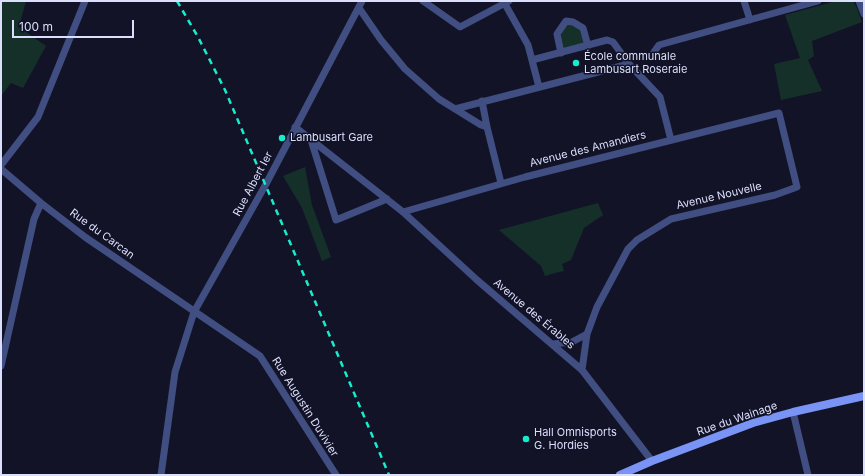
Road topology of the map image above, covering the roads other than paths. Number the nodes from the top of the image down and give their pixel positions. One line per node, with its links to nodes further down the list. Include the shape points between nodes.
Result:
1 (85, 1): 22 (street, via 38,117)
2 (423, 1): 6 (street, via 460,26)
3 (744, 1): 9 (street)
4 (818, 1): 9 (street)
5 (859, 1): 8 (street)
6 (507, 2): 13 (street)
7 (361, 4): 17 (street, via 382,40 405,69 439,99); 18 (street, Rue Albert Ier)
8 (864, 14)
9 (750, 20): 11 (street, via 659,46)
10 (588, 46): 12 (street); 12 (street, via 583,28 566,21 557,34); 14 (street, via 606,40 613,42)
11 (654, 52)
12 (561, 53): 13 (street)
13 (532, 60): 15 (street)
14 (629, 64): 15 (street); 21 (street, via 660,97)
15 (539, 87): 16 (street)
16 (482, 102): 17 (street); 19 (street)
17 (455, 109): 19 (street)
18 (295, 127): 20 (street, Avenue des Érables); 29 (street, Rue Albert Ier)
19 (487, 127): 24 (street)
20 (311, 140): 26 (street, Avenue des Érables); 26 (street, via 336,220)
21 (671, 140): 24 (street, Avenue des Amandiers); 25 (street, Avenue des Amandiers, via 779,113)
22 (1, 165)
23 (1, 169): 27 (street, Rue du Carcan)
24 (502, 183): 28 (street, Avenue des Amandiers)
25 (797, 187): 30 (street, Avenue Nouvelle, via 775,195 670,219 638,240 628,249 609,284)
26 (387, 199): 28 (street, Avenue des Érables)
27 (41, 203): 29 (street, Rue du Carcan, via 85,237); 32 (street, via 34,219)
28 (403, 212): 31 (street, Avenue des Érables, via 477,280)
29 (194, 312): 37 (street, Rue Albert Ier, via 175,372); 38 (street, Rue Augustin Duvivier, via 260,356)
30 (587, 334): 31 (street, via 572,342); 33 (street, Avenue Nouvelle)
31 (553, 344): 33 (street, Avenue des Érables)
32 (1, 366)
33 (582, 370): 36 (street, Avenue des Érables)
34 (864, 396): 35 (main road, Rue du Wainage)
35 (793, 412): 36 (main road, Rue du Wainage, via 752,423); 40 (street)
36 (652, 461): 39 (main road, Rue du Wainage)
37 (161, 475)
38 (336, 475)
39 (620, 475)
40 (808, 475)

